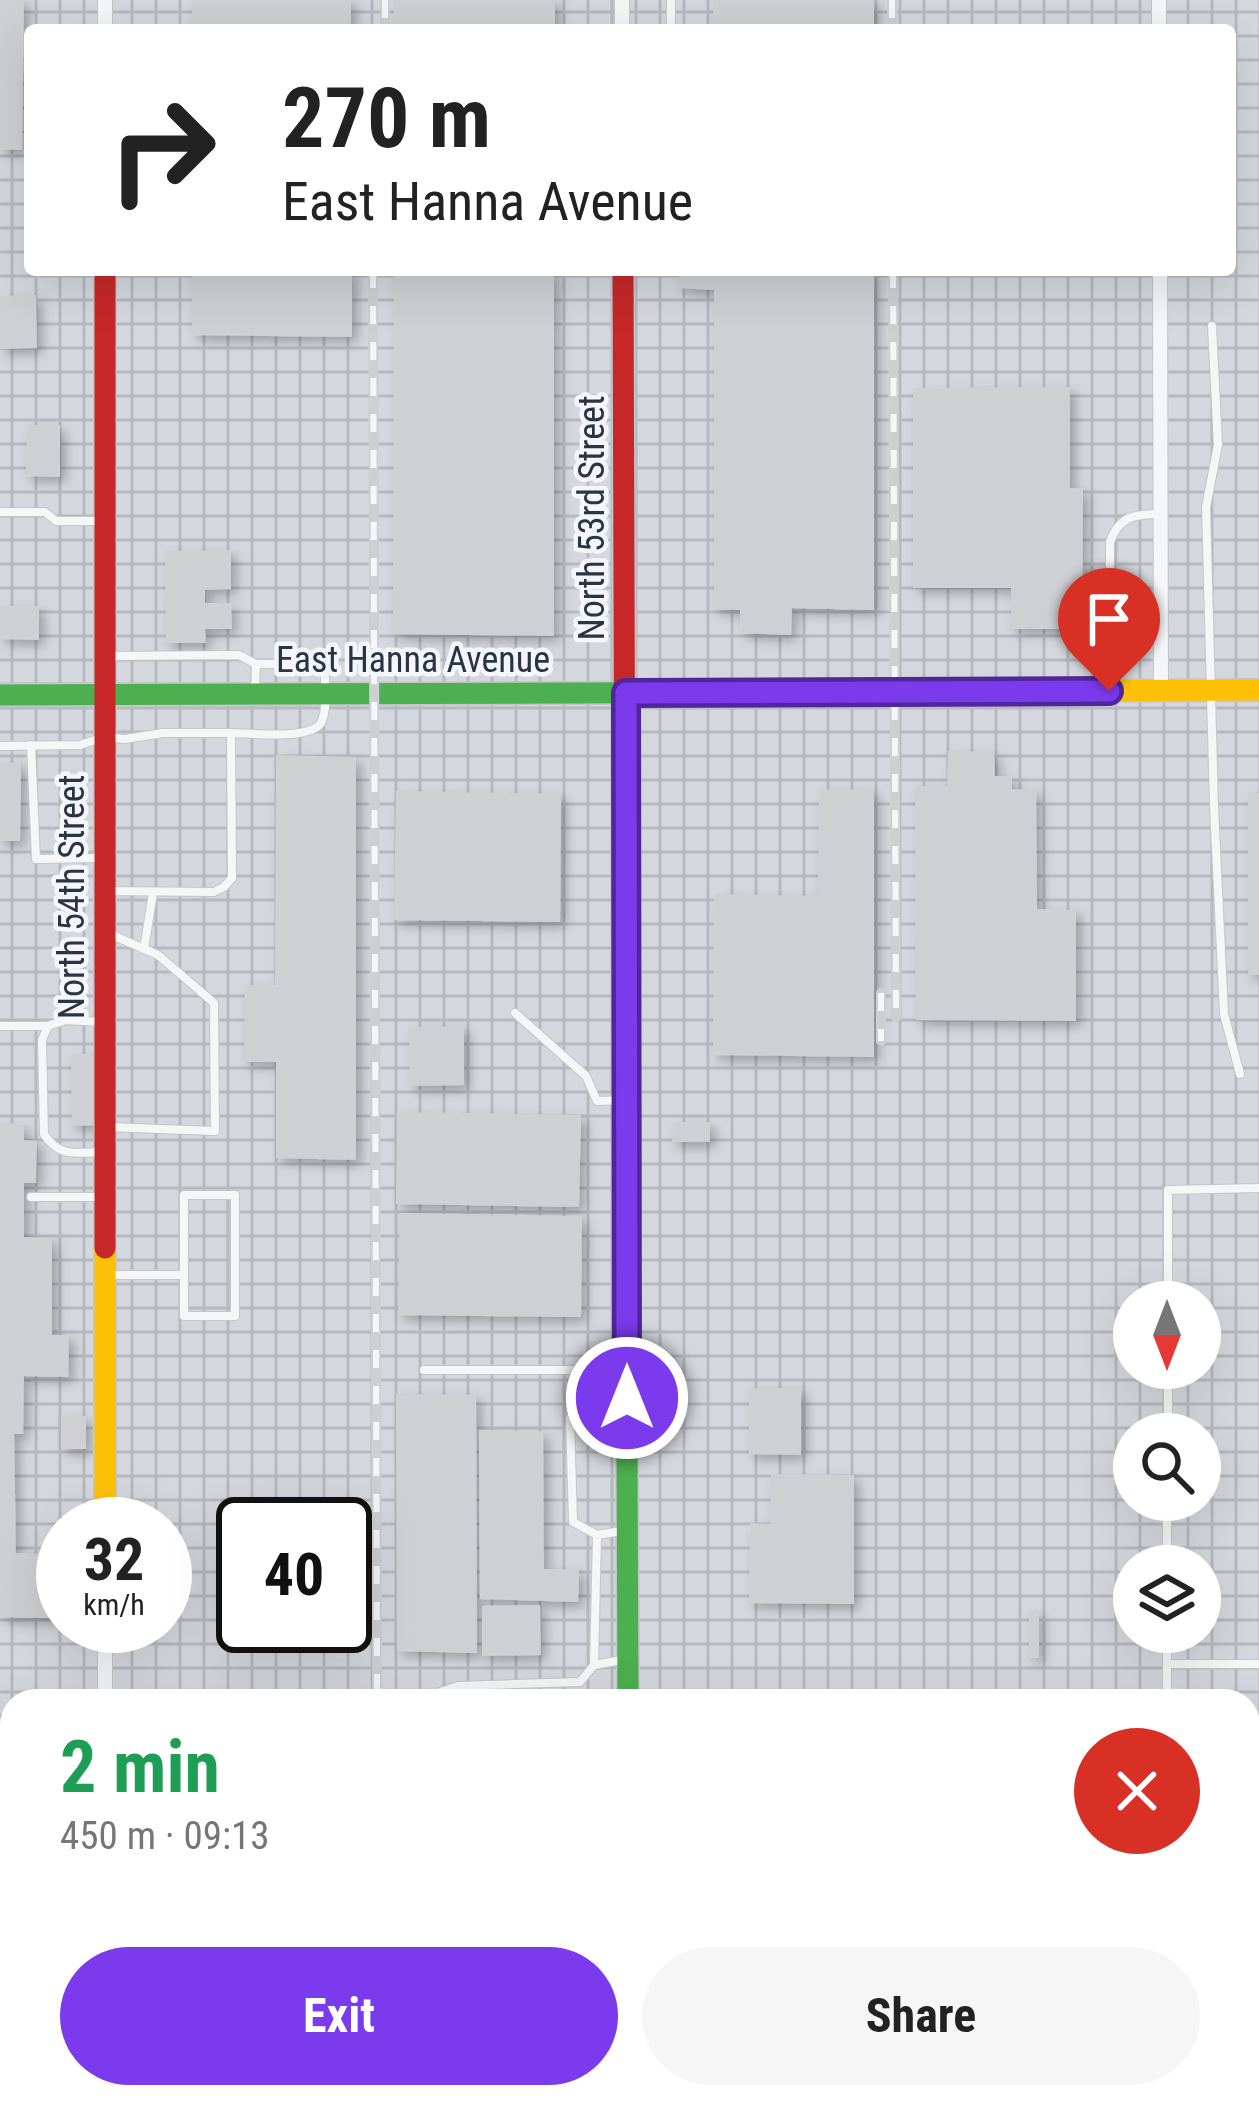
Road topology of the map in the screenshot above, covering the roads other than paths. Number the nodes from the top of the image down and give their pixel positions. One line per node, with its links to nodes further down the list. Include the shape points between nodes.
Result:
1 (105, 276): 7 (street, North 54th Street)
2 (623, 276): 15 (street, North 53rd Street)
3 (1160, 276): 6 (street)
4 (1212, 326): 13 (lane, via 1218,445 1206,507)
5 (0, 512): 7 (lane)
6 (1161, 514): 11 (lane, via 1124,518 1110,542); 12 (street)
7 (104, 521): 8 (street, North 54th Street)
8 (104, 656): 9 (lane, via 239,655); 18 (street, North 54th Street)
9 (256, 664): 14 (lane, via 324,664); 16 (lane)
10 (1259, 690): 13 (street, East Hanna Avenue)
11 (1109, 691): 12 (street, East Hanna Avenue); 15 (street, East Hanna Avenue)
12 (1161, 691): 13 (street, East Hanna Avenue)
13 (1211, 691): 32 (lane, via 1224,1014)
14 (326, 693): 15 (street, East Hanna Avenue); 16 (street, East Hanna Avenue); 19 (lane, via 316,730)
15 (626, 693): 33 (street, North 53rd Street)
16 (255, 694): 18 (street, East Hanna Avenue)
17 (0, 695): 18 (street, East Hanna Avenue)
18 (104, 695): 20 (street, North 54th Street)
19 (231, 734): 20 (lane); 25 (lane, via 232,878 214,892)
20 (104, 737): 21 (lane); 23 (street, North 54th Street)
21 (31, 745): 22 (lane); 23 (lane, via 36,860)
22 (0, 746)
23 (104, 858): 24 (street, North 54th Street)
24 (104, 891): 25 (lane); 26 (street, North 54th Street)
25 (153, 893): 27 (lane)
26 (105, 932): 27 (lane); 29 (street, North 54th Street)
27 (144, 949): 34 (lane, via 214,1004 214,1131)
28 (515, 1013): 33 (lane, via 586,1076 597,1101)
29 (105, 1022): 30 (lane); 34 (street, North 54th Street)
30 (48, 1026): 31 (lane); 35 (lane, via 41,1040 44,1134 62,1152)
31 (0, 1027)
32 (1240, 1074)
33 (626, 1100): 42 (street, North 53rd Street)
34 (105, 1127): 35 (street, North 54th Street)
35 (105, 1152): 38 (street, North 54th Street)
36 (1259, 1189): 41 (lane, via 1168,1190)
37 (31, 1197): 38 (lane)
38 (105, 1198): 39 (street, North 54th Street)
39 (105, 1275): 40 (lane); 45 (street, North 54th Street)
40 (184, 1275): 40 (lane, via 184,1195 236,1196 235,1316 184,1316)
41 (1168, 1281)
42 (627, 1362): 43 (lane, via 578,1370); 46 (street, North 53rd Street)
43 (424, 1370)
44 (570, 1418): 47 (lane, via 573,1522)
45 (105, 1497)
46 (628, 1530): 47 (lane); 50 (street, North 53rd Street)
47 (596, 1535): 53 (lane)
48 (105, 1653): 54 (street)
49 (1167, 1653): 51 (lane)
50 (628, 1658): 53 (lane); 56 (street, North 53rd Street)
51 (1167, 1664): 52 (lane); 57 (lane)
52 (1259, 1664)
53 (594, 1665): 55 (lane, via 580,1682)
54 (105, 1689)
55 (449, 1689)
56 (628, 1689)
57 (1167, 1689)

